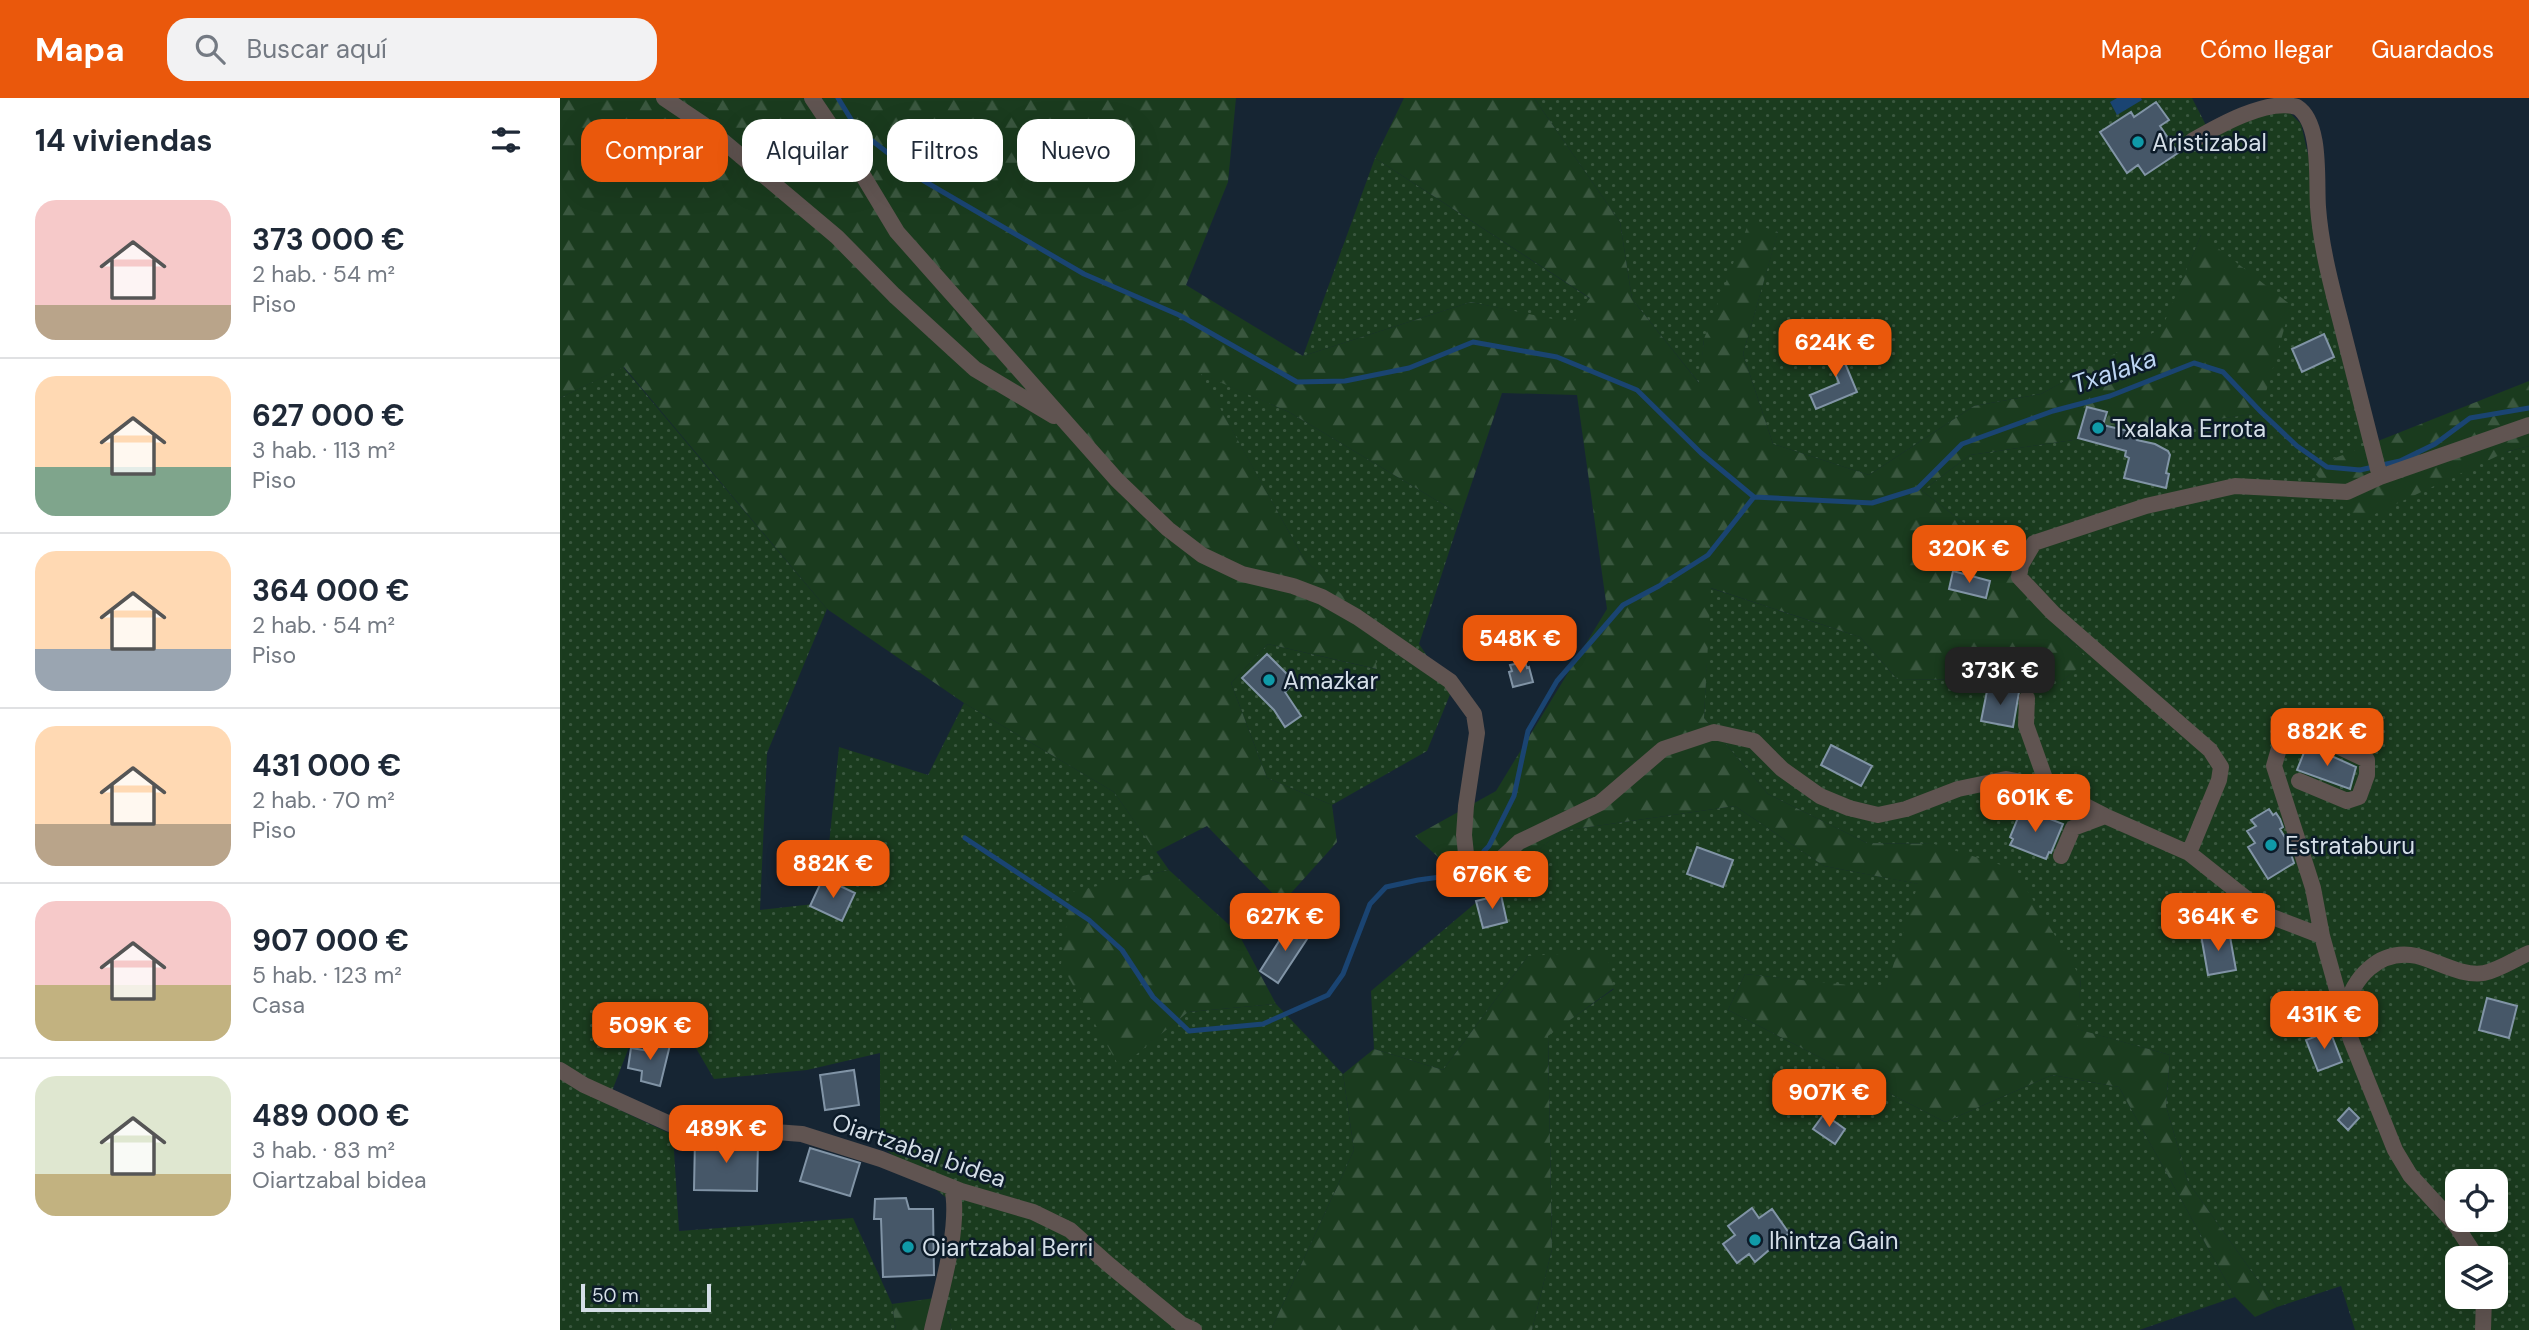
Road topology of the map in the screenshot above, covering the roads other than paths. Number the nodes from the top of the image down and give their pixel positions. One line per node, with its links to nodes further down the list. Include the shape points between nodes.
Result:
1 (664, 98): 4 (street, via 704,125 837,237 975,369)
2 (812, 98): 4 (street, via 897,232)
3 (2192, 141): 6 (street, via 2254,106 2276,99 2297,106 2310,120 2324,254)
4 (1068, 424): 9 (street, via 1146,509 1202,555 1242,574 1322,597 1450,681 1474,714 1477,733 1466,806 1467,863 1492,867 1520,842 1600,803 1663,749 1714,732 1754,741 1782,769 1820,796 1878,815 2006,779)
5 (2529, 425): 6 (street)
6 (2377, 468): 11 (street, via 2347,492 2235,486 2146,506 2034,543 2021,565 2019,576 2053,612 2210,750 2221,767)
7 (2026, 698): 9 (street, via 2026,724)
8 (2299, 781): 13 (street, via 2347,801 2359,797 2367,760 2316,736 2300,734 2280,745 2274,766 2313,888)
9 (2048, 787): 10 (street)
10 (2105, 816): 11 (street); 12 (street, via 2073,828)
11 (2189, 853): 13 (street, via 2267,915)
12 (2061, 856)
13 (2322, 936): 15 (street)
14 (2529, 953): 15 (street, via 2483,973 2414,956 2390,957 2371,965 2359,977)
15 (2344, 1014): 18 (street, via 2395,1150)
16 (560, 1070): 17 (street, Oiartzabal bidea, via 584,1086 670,1124 802,1134)
17 (952, 1187): 20 (street, via 952,1227); 21 (street, Oiartzabal bidea, via 1033,1212 1070,1230)
18 (2469, 1246)
19 (2484, 1309): 22 (street)
20 (932, 1330)
21 (1194, 1330)
22 (2483, 1330)

